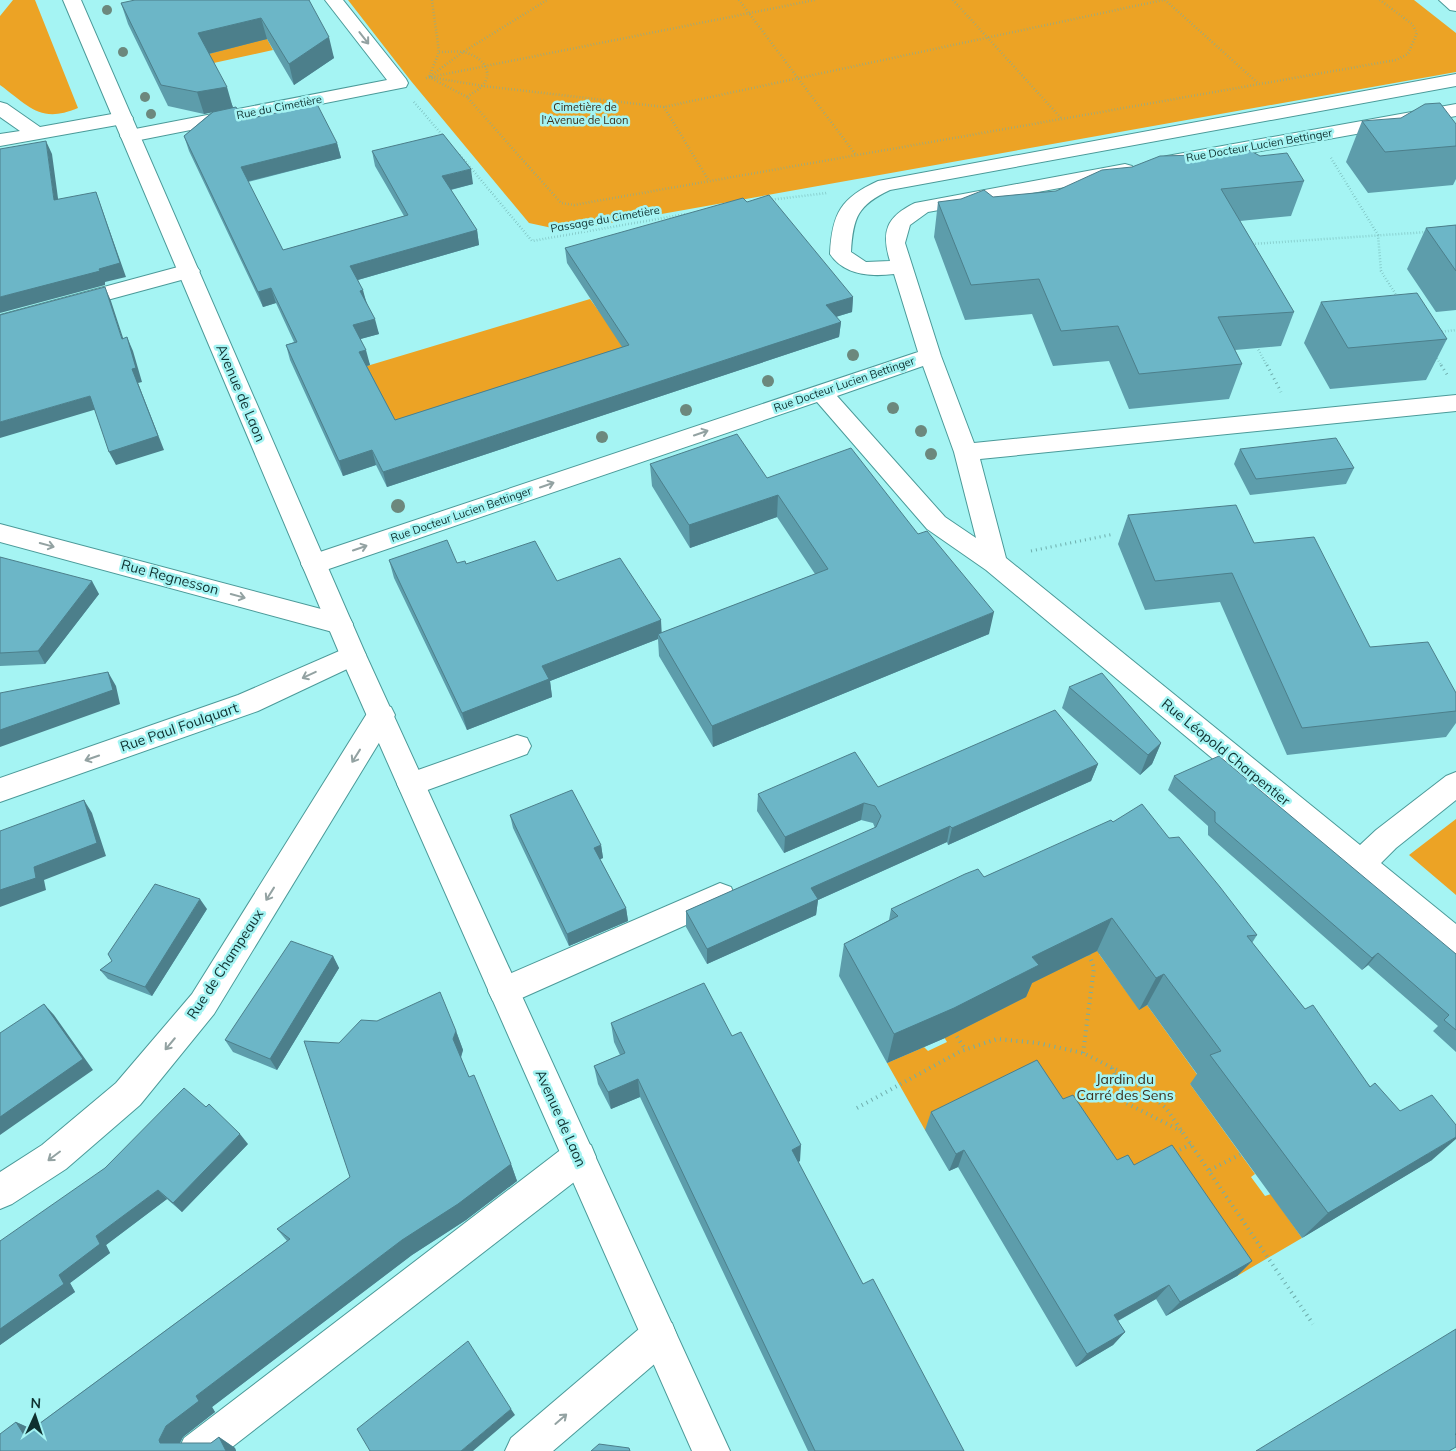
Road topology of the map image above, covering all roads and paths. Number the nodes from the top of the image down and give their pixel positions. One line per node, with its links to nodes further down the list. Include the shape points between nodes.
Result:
1 (72, 0): 28 (street, Avenue de Laon)
2 (334, 0): 20 (street, one-way to 20)
3 (432, 0): 14 (path)
4 (547, 0): 15 (path)
5 (739, 0): 12 (path)
6 (815, 0): 12 (path)
7 (953, 0): 13 (path)
8 (1164, 0): 13 (path); 21 (path)
9 (1380, 0): 21 (path, via 1412,24 1417,33 1408,54 1396,60)
10 (1448, 0): 11 (street)
11 (1456, 6)
12 (749, 13): 16 (path); 18 (path)
13 (986, 38): 18 (path); 27 (path)
14 (439, 52): 15 (path); 17 (path)
15 (463, 52): 16 (path, via 479,57); 17 (path)
16 (487, 66): 17 (path); 22 (path, via 488,74)
17 (429, 77): 20 (path); 22 (path); 23 (path)
18 (798, 78): 24 (path); 34 (path)
19 (1456, 80): 42 (street, via 885,185 860,197 847,216 841,234 840,254 856,267 873,270)
20 (399, 83): 28 (street, Rue du Cimetière); 32 (path)
21 (1259, 84): 27 (path)
22 (483, 86): 23 (path); 24 (path)
23 (466, 97): 35 (path, via 561,203 574,205)
24 (664, 107): 35 (path)
25 (0, 108): 29 (street)
26 (1456, 110): 30 (street, Rue Docteur Lucien Bettinger)
27 (1062, 119): 34 (path)
28 (127, 127): 29 (street, Rue du Cimetière); 43 (street, Avenue de Laon)
29 (36, 133): 31 (street, Rue du Cimetière)
30 (1316, 134): 40 (path); 42 (street, Rue Docteur Lucien Bettinger, via 922,207 909,213 900,222 896,233 895,243)
31 (0, 140)
32 (450, 143)
33 (456, 151): 38 (path, Passage du Cimetière, via 532,241)
34 (856, 156): 35 (path)
35 (709, 181)
36 (828, 192): 37 (path)
37 (761, 201)
38 (693, 213)
39 (1436, 231): 40 (path)
40 (1378, 235): 41 (path); 44 (path, via 1381,271)
41 (1245, 244)
42 (902, 266): 50 (street, Rue Docteur Lucien Bettinger)
43 (189, 271): 45 (street); 59 (street, Avenue de Laon)
44 (1401, 302)
45 (0, 322)
46 (1456, 330): 47 (path)
47 (1438, 332)
48 (1257, 347): 54 (path)
49 (1434, 355): 51 (path)
50 (930, 356): 52 (street, Rue Docteur Lucien Bettinger); 55 (street)
51 (1448, 376)
52 (821, 392): 58 (street, Rue Léopold Charpentier, via 936,523); 59 (street, Rue Docteur Lucien Bettinger, one-way to 52)
53 (1456, 403): 54 (street)
54 (1296, 419): 55 (street)
55 (966, 452): 58 (street)
56 (0, 533): 60 (street, Rue Regnesson, one-way to 60)
57 (1114, 534): 58 (path)
58 (994, 560): 67 (street, Rue Léopold Charpentier)
59 (314, 564): 60 (street, Avenue de Laon)
60 (340, 624): 61 (street, Avenue de Laon)
61 (353, 655): 62 (street, Avenue de Laon); 66 (street, Rue Paul Foulquart, one-way to 66, via 248,703)
62 (381, 714): 64 (street, Avenue de Laon); 83 (street, Rue de Champeaux, one-way to 83, via 203,1004 128,1094 54,1157)
63 (517, 746): 64 (street)
64 (411, 784): 71 (street, Avenue de Laon)
65 (1456, 784): 67 (street)
66 (0, 790)
67 (1361, 862): 69 (street, Rue Léopold Charpentier)
68 (746, 885): 71 (street)
69 (1456, 942)
70 (1084, 945): 74 (path, via 1094,968)
71 (504, 991): 81 (street, Avenue de Laon)
72 (954, 1032): 73 (path)
73 (965, 1050): 74 (path, via 997,1039 1038,1042); 76 (path)
74 (1083, 1053): 75 (path)
75 (1112, 1067): 77 (path, via 1166,1108); 77 (path, via 1126,1103)
76 (857, 1108)
77 (1184, 1133): 78 (path)
78 (1192, 1144): 79 (path); 82 (path)
79 (1174, 1152)
80 (1242, 1154): 82 (path)
81 (579, 1157): 85 (street, Avenue de Laon); 86 (street)
82 (1210, 1170): 84 (path)
83 (0, 1192)
84 (1313, 1324)
85 (659, 1336): 87 (street, one-way to 85); 88 (street, Avenue de Laon)
86 (196, 1451)
87 (524, 1451)
88 (711, 1451)

